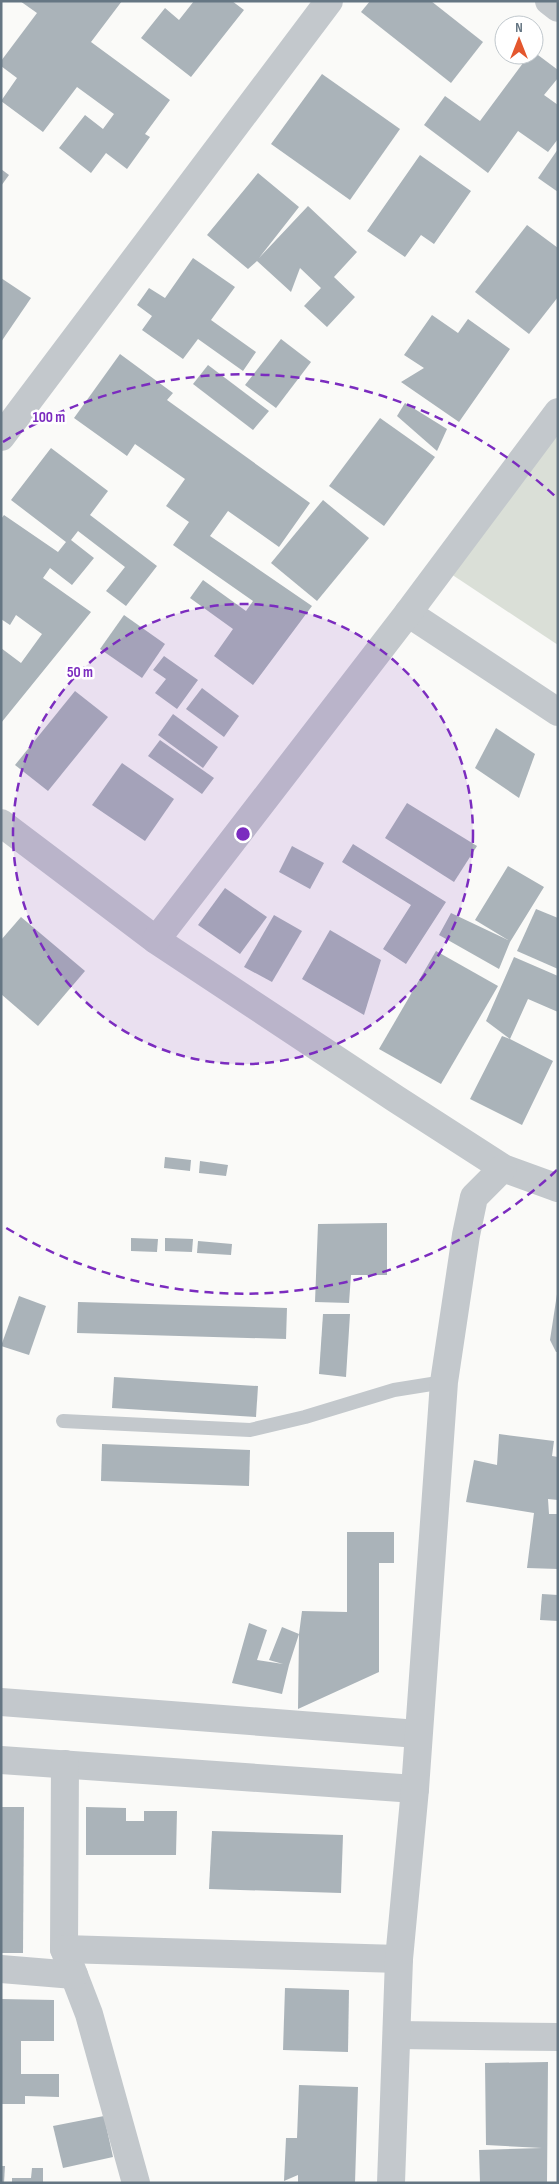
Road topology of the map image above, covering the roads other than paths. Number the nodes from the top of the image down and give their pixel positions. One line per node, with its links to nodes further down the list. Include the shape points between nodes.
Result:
1 (329, 1): 5 (street)
2 (549, 1): 3 (street)
3 (558, 8)
4 (558, 412): 6 (street)
5 (1, 437)
6 (408, 613): 7 (street); 9 (street)
7 (558, 712)
8 (1, 823): 9 (street)
9 (156, 940): 10 (street)
10 (503, 1168): 11 (street); 12 (street, via 474,1197)
11 (558, 1188)
12 (444, 1382): 13 (lane, via 394,1390 250,1430); 15 (street)
13 (63, 1421)
14 (1, 1702): 15 (street)
15 (418, 1734): 18 (street)
16 (1, 1760): 17 (street)
17 (65, 1764): 18 (street); 19 (street)
18 (414, 1789): 20 (street)
19 (64, 1949): 20 (street); 22 (street)
20 (399, 1959): 23 (street)
21 (1, 1969): 22 (street)
22 (74, 1975): 25 (street, via 89,2014)
23 (397, 2035): 24 (street); 26 (street)
24 (558, 2038)
25 (136, 2183)
26 (391, 2183)

